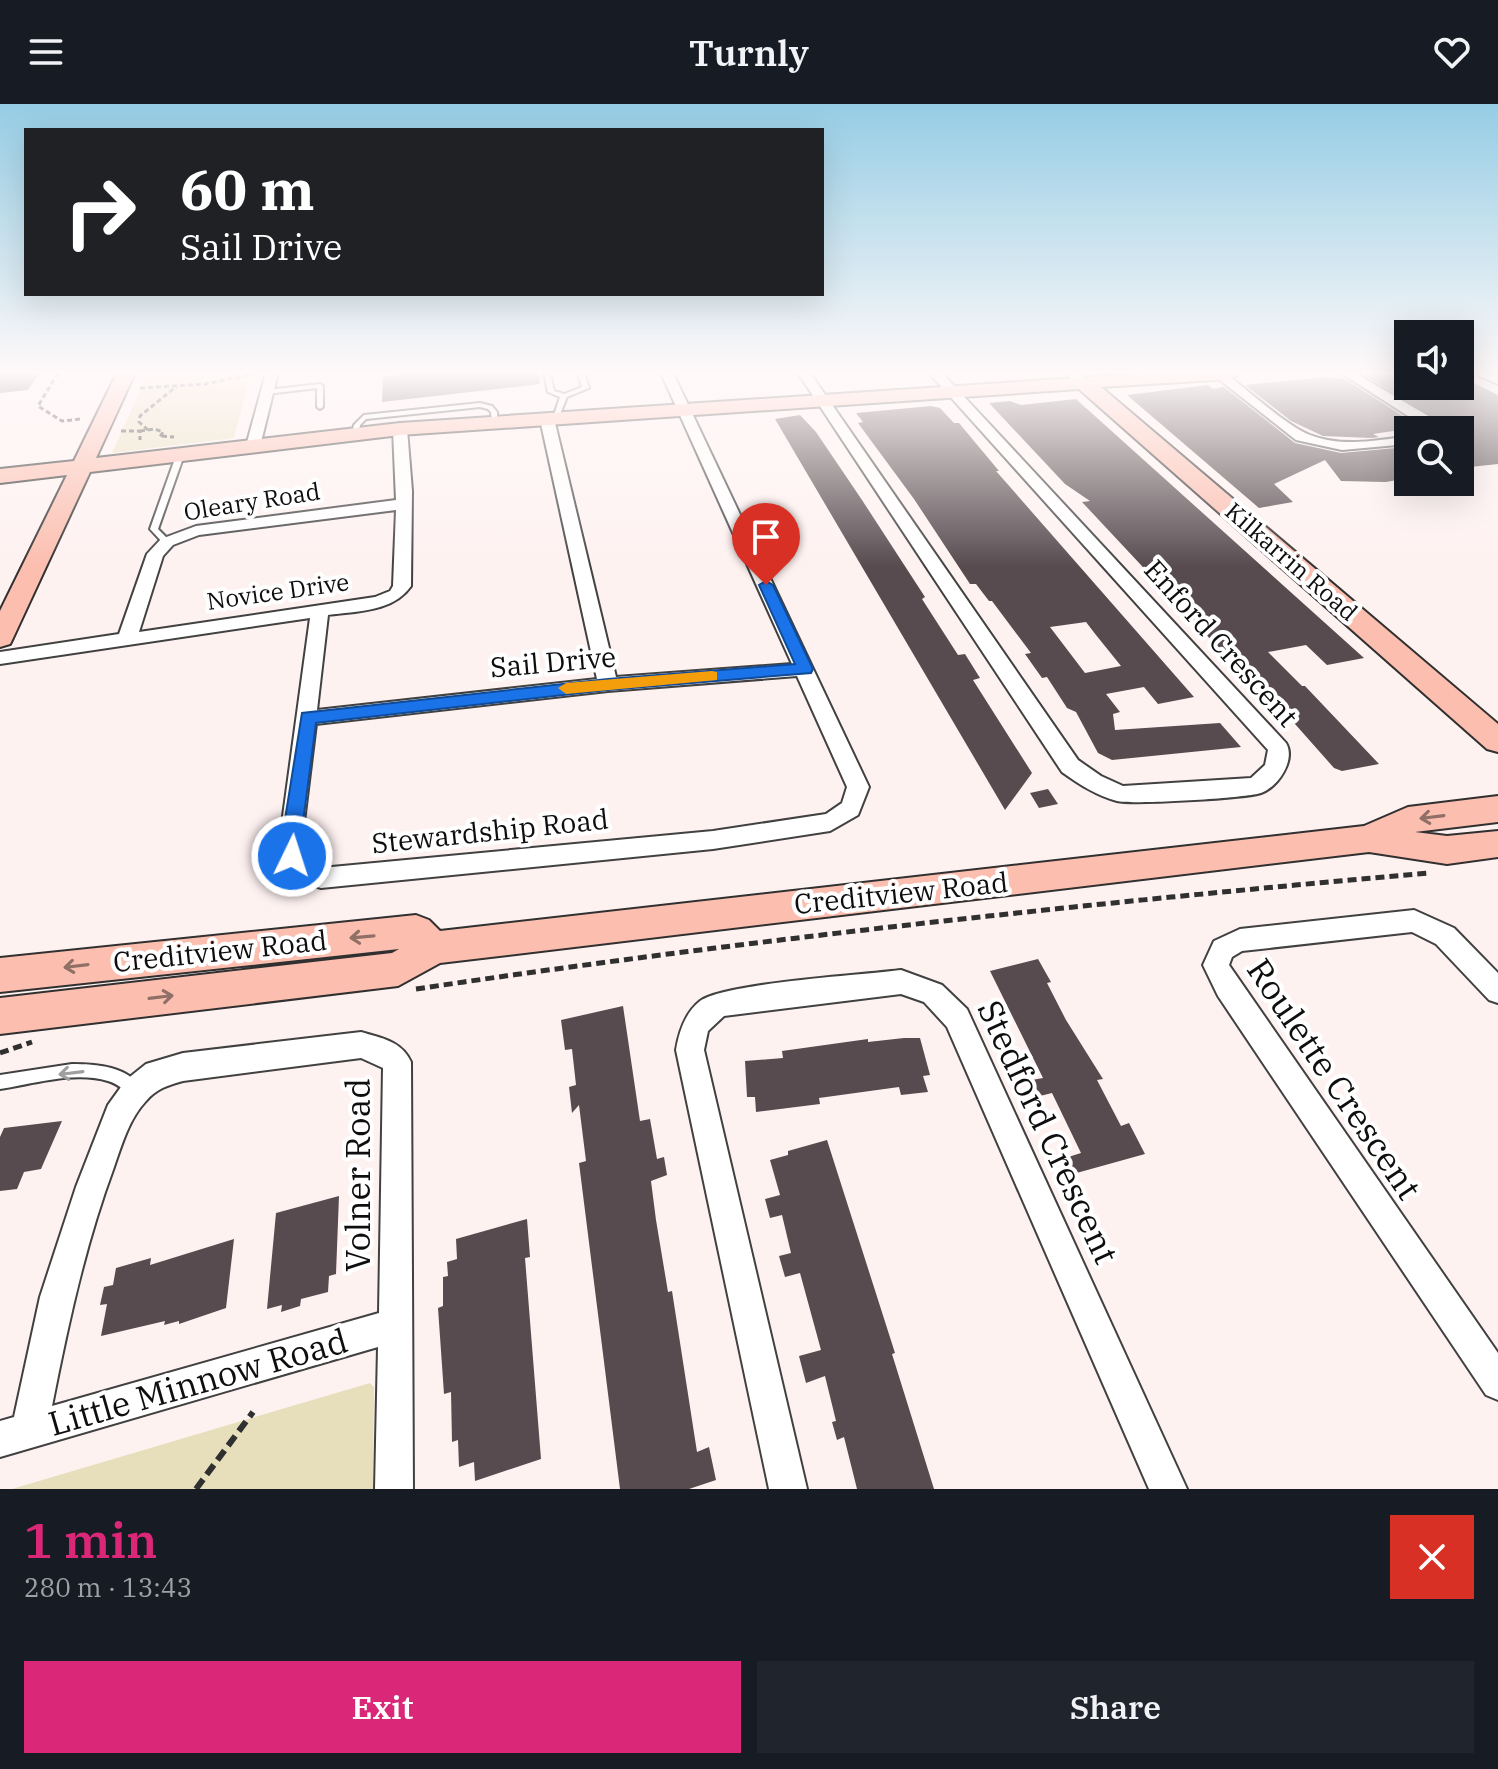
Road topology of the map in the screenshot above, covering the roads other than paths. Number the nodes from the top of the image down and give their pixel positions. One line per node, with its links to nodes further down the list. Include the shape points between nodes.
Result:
1 (99, 438): 14 (street)
2 (255, 438): 12 (street)
3 (325, 438): 12 (street)
4 (400, 438): 16 (street, Novice Drive)
5 (555, 438): 23 (street)
6 (697, 438): 22 (street)
7 (848, 438): 8 (street, Enford Crescent, via 1070,766 1121,794 1256,786 1271,776 1279,748)
8 (994, 438)
9 (1147, 438): 25 (street, Kilkarrin Road)
10 (1303, 438): 11 (street, via 1348,449)
11 (1394, 442)
12 (253, 446): 13 (street)
13 (180, 455): 14 (street); 17 (lane, via 154,529)
14 (81, 467): 15 (street); 19 (street)
15 (0, 476)
16 (403, 504): 17 (street, Oleary Road, via 196,531); 18 (street, Novice Drive, via 402,586 396,595)
17 (167, 542): 20 (street, Oleary Road, via 155,554)
18 (320, 610): 20 (street, Novice Drive); 24 (street, Stewardship Road)
19 (0, 638)
20 (127, 639): 21 (street, Novice Drive)
21 (0, 658)
22 (805, 669): 23 (street, Sail Drive); 24 (street, Stewardship Road, via 858,787 856,804 830,822 713,840 321,878 308,875 297,869 291,838)
23 (608, 684): 24 (street, Sail Drive)
24 (308, 718)
25 (1498, 741)
26 (1498, 809): 27 (street, Creditview Road, one-way to 27, via 1408,820)
27 (1369, 839): 28 (street, Creditview Road, via 1447,850); 29 (street, Creditview Road)
28 (1498, 844)
29 (433, 948): 30 (street, Creditview Road, one-way to 30, via 416,931); 32 (street, Creditview Road, one-way to 29, via 398,969)
30 (0, 975)
31 (1498, 991): 36 (street, Roulette Crescent, via 1457,945 1414,921 1240,940 1222,947 1216,957 1215,967 1227,988)
32 (0, 1016)
33 (0, 1082): 34 (lane, one-way to 33, via 125,1077 106,1071)
34 (136, 1090): 35 (street, Volner Road, via 156,1074 183,1067 361,1045 397,1062); 37 (street, Volner Road, via 118,1115)
35 (396, 1325): 37 (street, Little Minnow Road); 38 (street, Volner Road)
36 (1498, 1383)
37 (15, 1435)
38 (394, 1489)
39 (788, 1489): 40 (street, Stedford Crescent, via 690,1050 692,1034 706,1011 720,1004 901,982 933,992 957,1018)
40 (1168, 1489)

